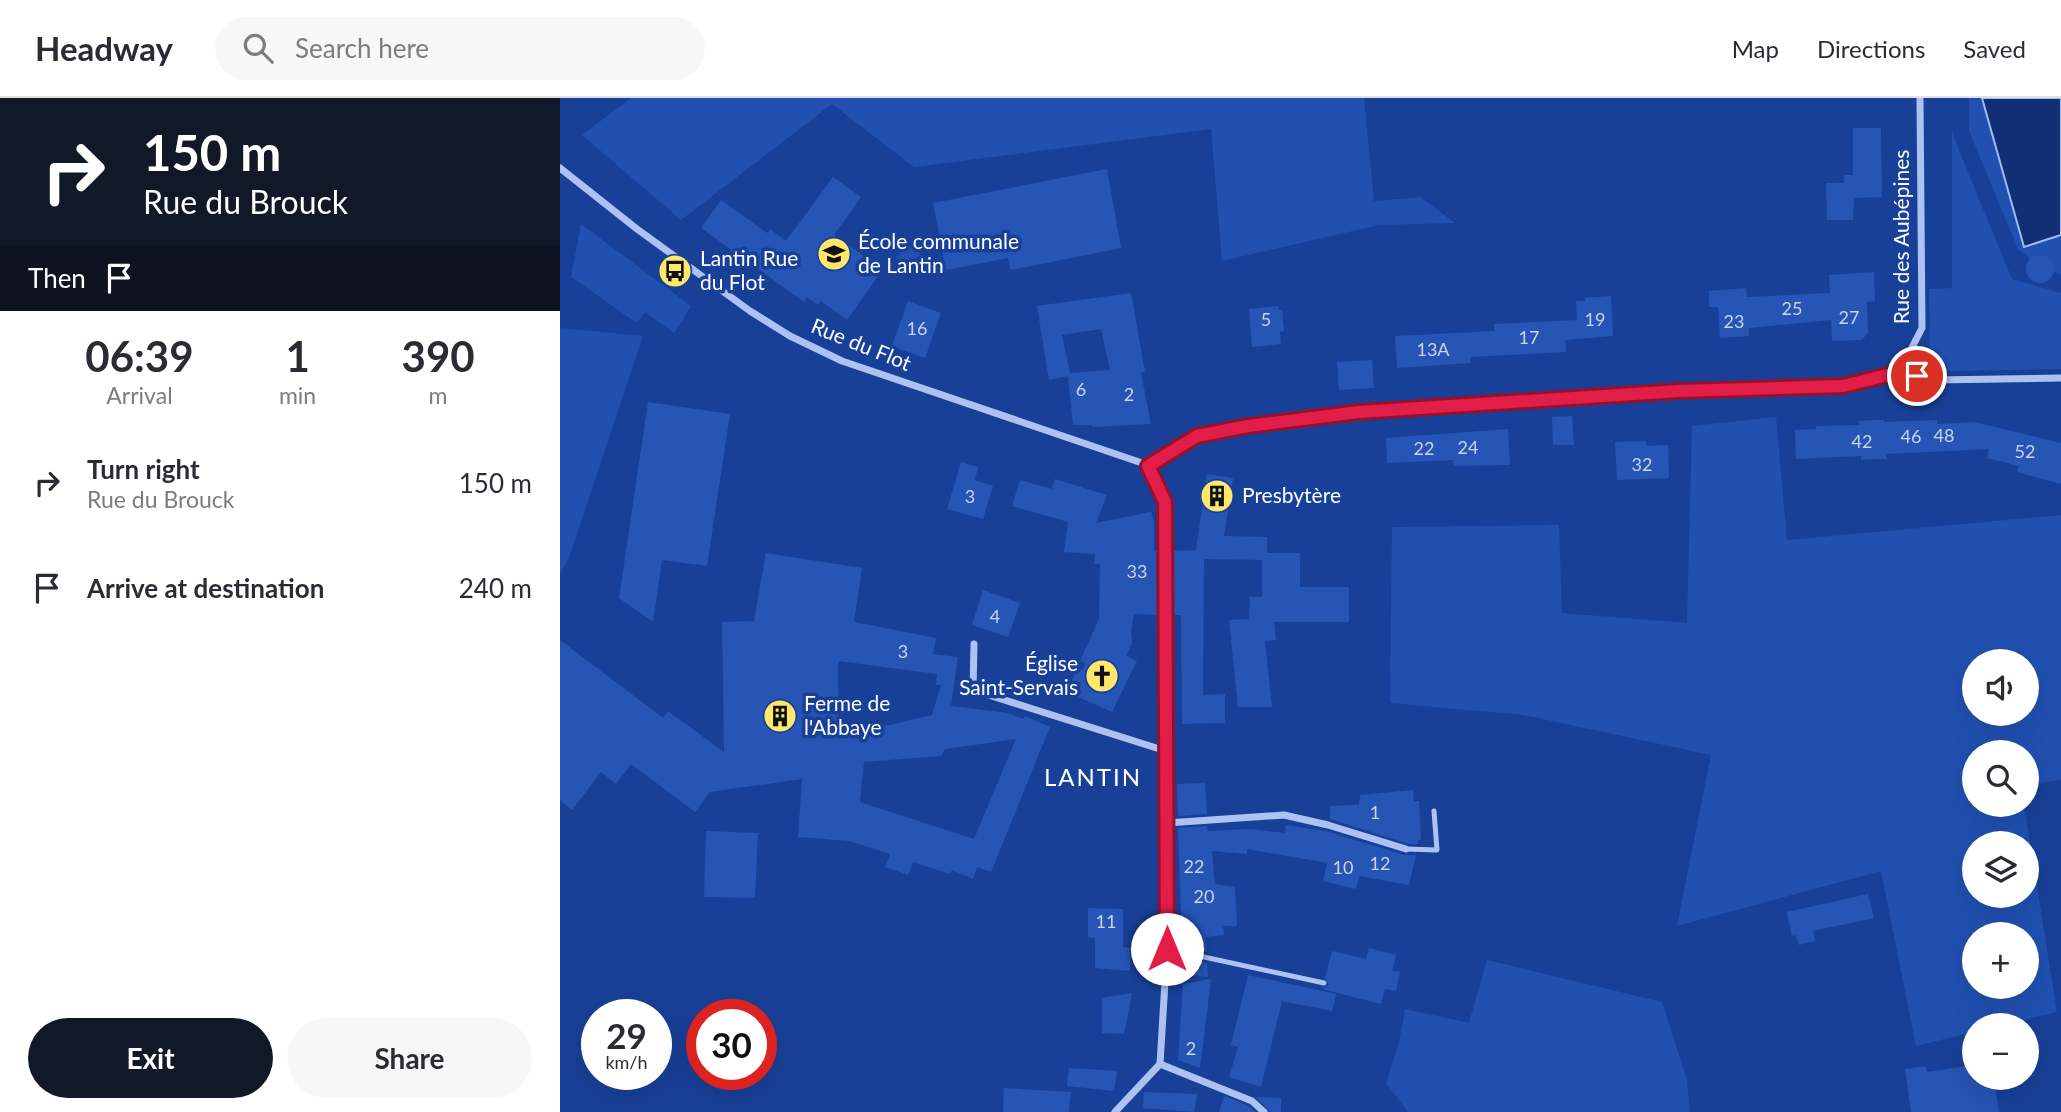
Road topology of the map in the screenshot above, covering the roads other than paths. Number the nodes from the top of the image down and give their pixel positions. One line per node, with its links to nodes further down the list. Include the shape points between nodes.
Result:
1 (1920, 98): 3 (street, Rue des Aubépines, via 1922,328)
2 (560, 169): 5 (street, Rue du Flot, via 750,311 842,362)
3 (1900, 372): 4 (street, via 1934,380); 5 (street, via 1843,386 1679,391 1359,412 1197,436)
4 (2061, 378)
5 (1148, 466): 7 (street, via 1165,502)
6 (974, 644): 7 (street, via 973,690)
7 (1167, 751): 9 (street)
8 (1434, 811): 10 (lane, via 1437,850)
9 (1167, 823): 10 (street, via 1284,816); 11 (street)
10 (1406, 849)
11 (1167, 949): 12 (lane); 13 (street)
12 (1324, 983)
13 (1160, 1064): 14 (street); 15 (street, via 1252,1101)
14 (1115, 1112)
15 (1264, 1112)

